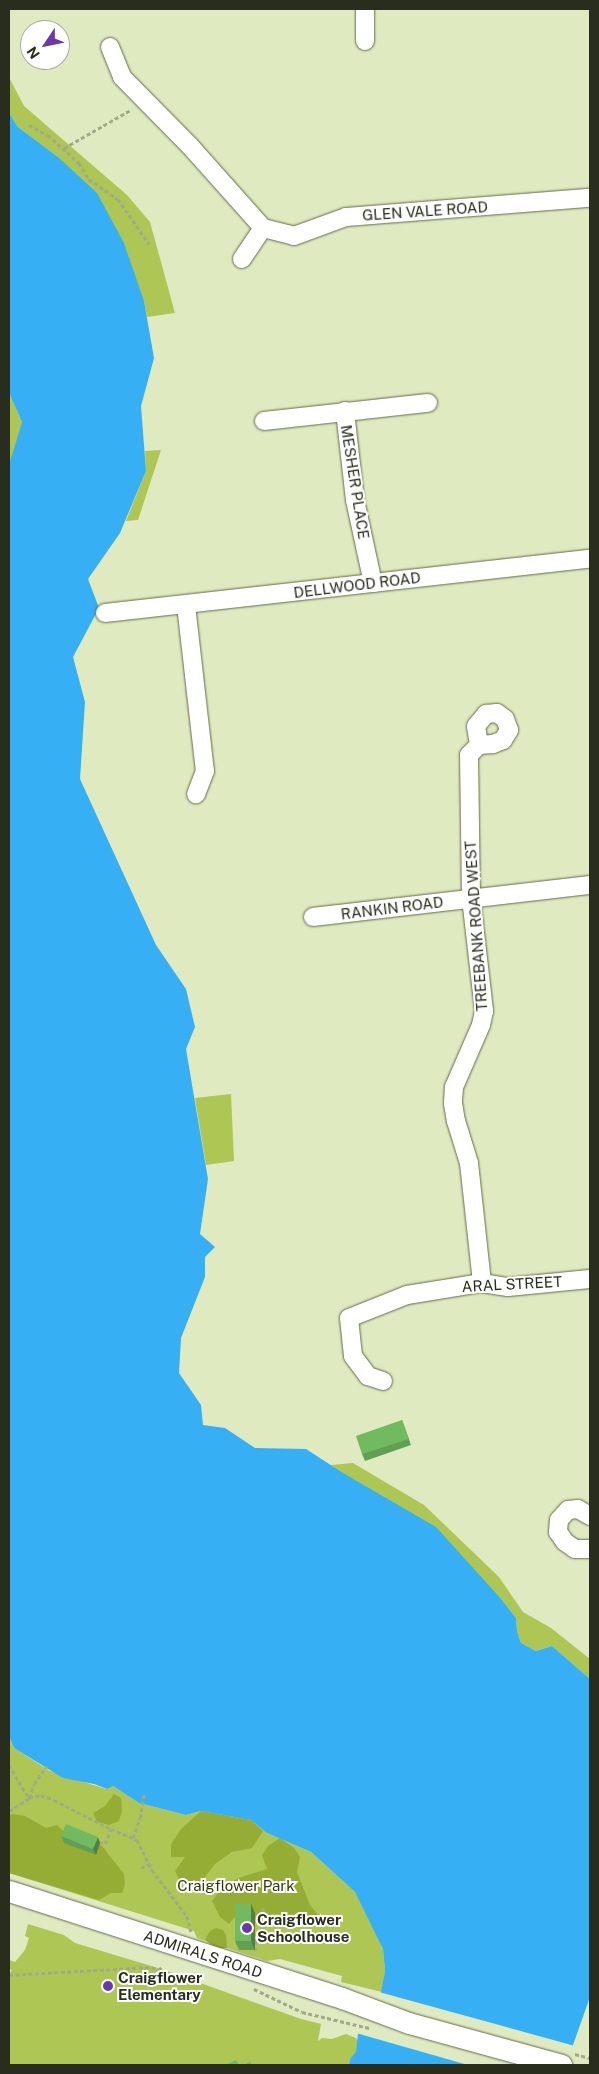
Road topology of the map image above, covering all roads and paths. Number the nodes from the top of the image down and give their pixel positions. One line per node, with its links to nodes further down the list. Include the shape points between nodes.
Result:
1 (365, 9): 2 (street)
2 (365, 40)
3 (110, 48): 4 (street, via 122,77)
4 (147, 102): 6 (path); 8 (street)
5 (29, 126): 6 (path)
6 (64, 148): 9 (path, via 79,163 88,179 118,199)
7 (590, 198): 8 (street, GLEN VALE ROAD, via 346,217 294,236)
8 (263, 228): 10 (street)
9 (149, 244)
10 (242, 258)
11 (428, 403): 12 (street, MESHER PLACE)
12 (345, 411): 13 (street, MESHER PLACE); 15 (street, MESHER PLACE, via 355,500)
13 (264, 421)
14 (590, 559): 15 (street, DELLWOOD ROAD)
15 (373, 583): 16 (street, DELLWOOD ROAD)
16 (186, 605): 17 (street, DELLWOOD ROAD); 19 (street, via 205,771)
17 (105, 613)
18 (479, 745): 21 (street, TREEBANK ROAD WEST, via 469,755)
19 (196, 794)
20 (590, 885): 21 (street, RANKIN ROAD)
21 (471, 898): 22 (street, RANKIN ROAD); 24 (street, TREEBANK ROAD WEST, via 484,1011 454,1087 453,1103 469,1163)
22 (313, 917)
23 (590, 1279): 24 (street, ARAL STREET, via 508,1287)
24 (482, 1283): 25 (street, ARAL STREET, via 407,1295 349,1318 353,1356 368,1376)
25 (382, 1381)
26 (590, 1516): 27 (street, via 578,1508 568,1510 559,1520 558,1532 576,1549)
27 (590, 1549)
28 (9, 1765): 31 (path)
29 (47, 1766): 31 (path, via 34,1784)
30 (144, 1794): 34 (path)
31 (29, 1798): 32 (path); 33 (path, via 41,1795)
32 (9, 1810)
33 (111, 1829): 34 (path); 35 (path, via 106,1844)
34 (133, 1838): 36 (path, via 138,1840)
35 (97, 1841)
36 (150, 1864): 37 (path); 41 (path, via 187,1916)
37 (141, 1868)
38 (9, 1891): 46 (main road, ADMIRALS ROAD)
39 (9, 1904): 45 (main road, ADMIRALS ROAD)
40 (263, 1908): 42 (path, via 263,1938)
41 (192, 1931)
42 (255, 1940)
43 (162, 1967): 44 (path, via 158,1970 152,1967)
44 (9, 1975)
45 (246, 1981): 46 (main road, ADMIRALS ROAD); 46 (path, via 256,1992 302,2012)
46 (339, 2010): 47 (main road, ADMIRALS ROAD, via 397,2019)
47 (561, 2065)

